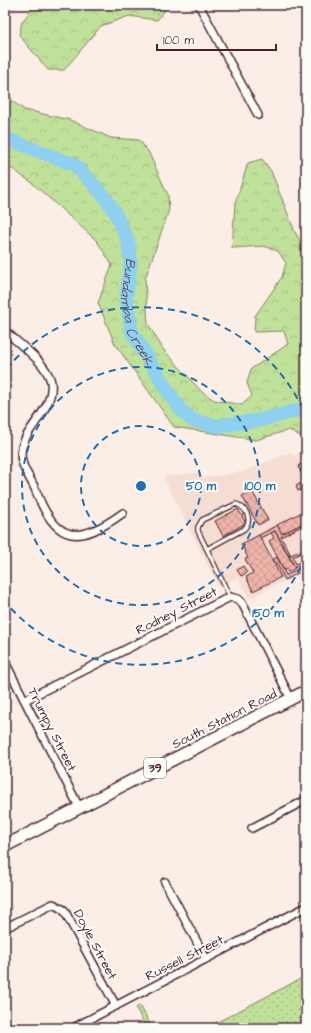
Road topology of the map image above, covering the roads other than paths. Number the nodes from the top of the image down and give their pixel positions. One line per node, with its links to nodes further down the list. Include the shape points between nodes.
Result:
1 (199, 5): 2 (street)
2 (258, 115)
3 (5, 331): 6 (street, via 39,361 50,378 51,395 48,403 26,439 21,455 46,515 62,530 81,535 107,525)
4 (306, 464): 5 (lane)
5 (301, 467)
6 (123, 513)
7 (207, 549): 7 (lane, via 198,531 199,524 202,520 236,504 240,505 248,519 247,526); 8 (lane)
8 (230, 597): 11 (street, Rodney Street, via 242,603); 12 (street, Rodney Street)
9 (5, 662): 12 (street, Trumpy Street)
10 (306, 691): 11 (main road, South Station Road / 39)
11 (291, 699): 14 (main road, South Station Road / 39)
12 (25, 700): 14 (street, Trumpy Street)
13 (306, 800): 15 (street)
14 (79, 808): 16 (main road, South Station Road / 39)
15 (252, 828)
16 (5, 846)
17 (165, 882): 20 (street)
18 (306, 907): 20 (street, Russell Street)
19 (5, 928): 21 (street, Doyle Street, via 53,904 64,910)
20 (206, 959): 21 (street, Russell Street)
21 (116, 1006): 22 (street, Russell Street)
22 (73, 1028)

